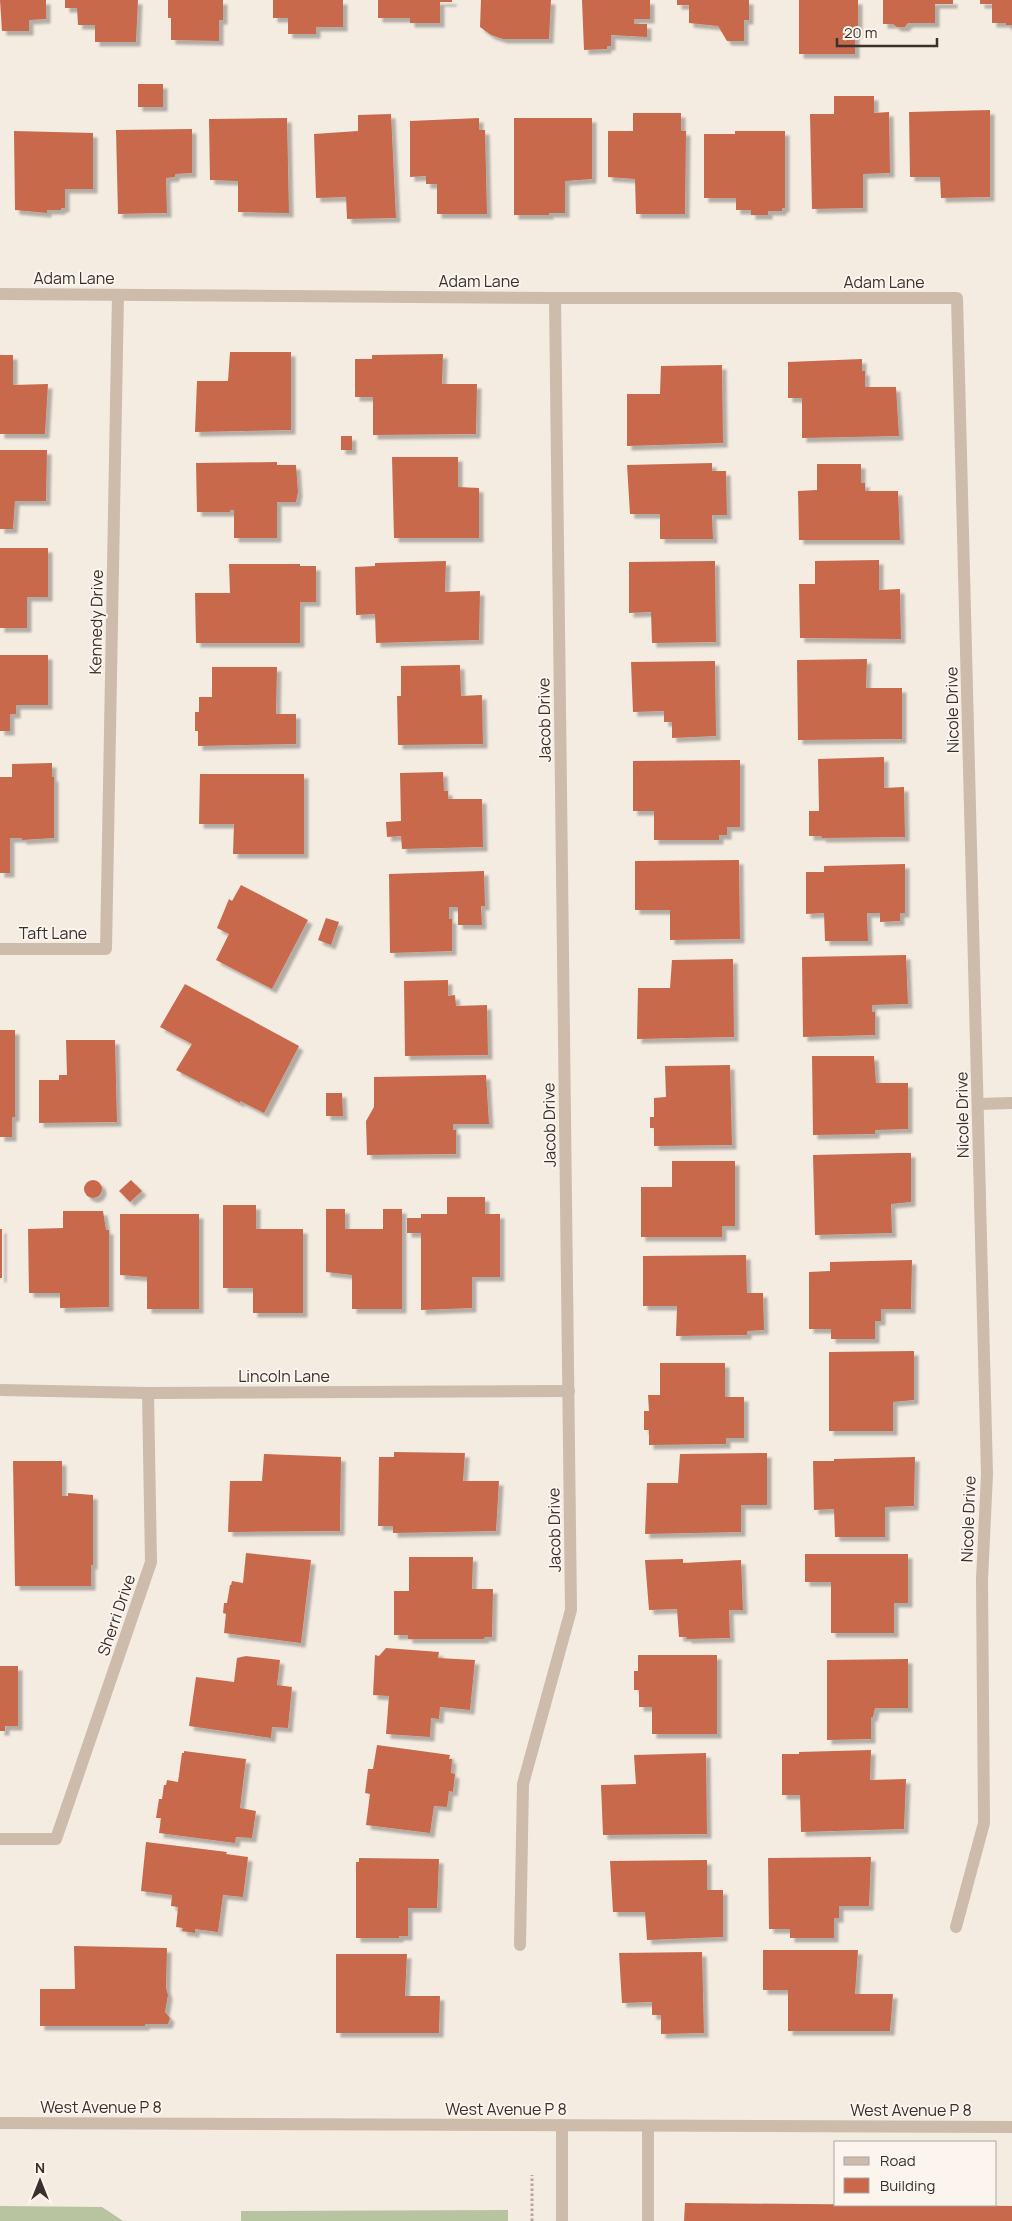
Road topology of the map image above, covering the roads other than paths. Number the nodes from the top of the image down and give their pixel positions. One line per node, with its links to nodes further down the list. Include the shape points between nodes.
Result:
1 (0, 294): 2 (street, Adam Lane)
2 (118, 295): 3 (street, Adam Lane); 6 (street, Kennedy Drive)
3 (555, 298): 4 (street, Adam Lane); 10 (street, Jacob Drive)
4 (957, 298): 8 (street, Nicole Drive)
5 (0, 949): 6 (street, Taft Lane)
6 (106, 949)
7 (1012, 1103): 8 (street)
8 (978, 1104): 13 (street, Nicole Drive, via 987,1474 982,1580 984,1823)
9 (0, 1390): 11 (street, Lincoln Lane)
10 (568, 1391): 11 (street, Lincoln Lane); 14 (street, Jacob Drive, via 571,1610 523,1784)
11 (148, 1393): 12 (street, Sherri Drive, via 151,1562 56,1839)
12 (0, 1839)
13 (956, 1927)
14 (520, 1945)
15 (0, 2123): 16 (street, West Avenue P 8)
16 (562, 2125): 17 (street, West Avenue P 8); 19 (street)
17 (648, 2126): 18 (street, West Avenue P 8); 20 (street)
18 (1012, 2127)
19 (562, 2221)
20 (648, 2221)

